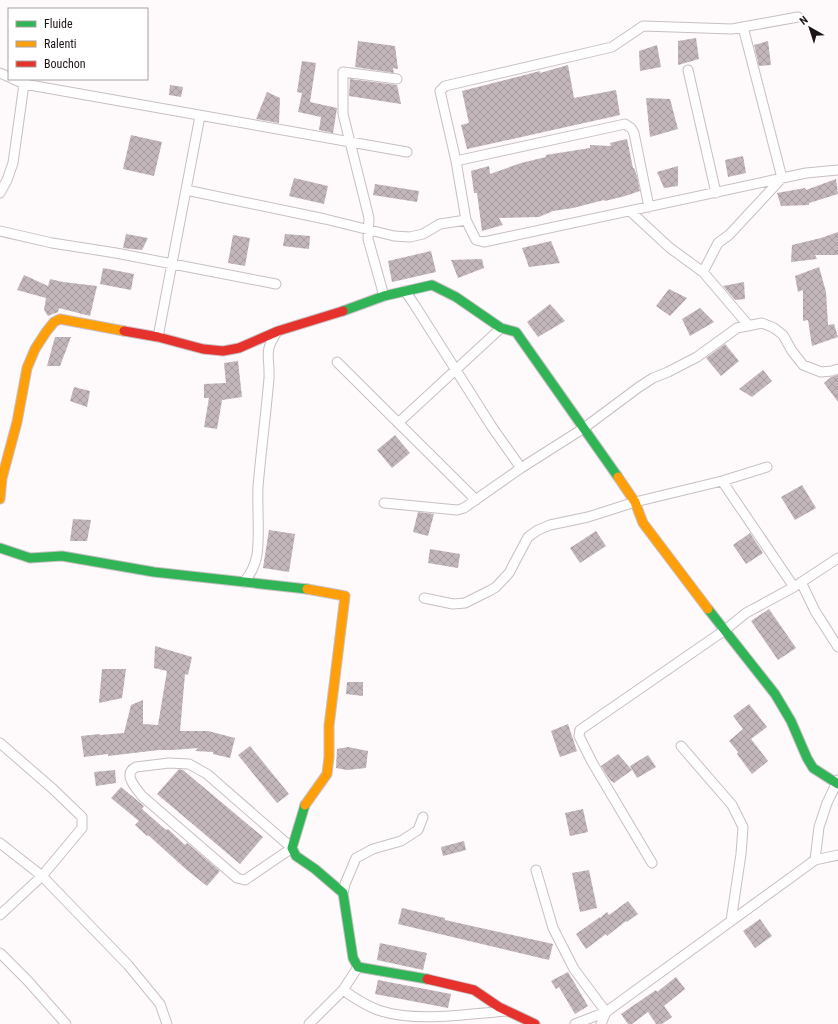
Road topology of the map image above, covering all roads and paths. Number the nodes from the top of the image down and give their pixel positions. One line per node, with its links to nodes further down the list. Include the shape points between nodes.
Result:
1 (798, 17): 2 (street)
2 (743, 27): 10 (street, via 732,29 643,26 612,47 445,86 440,91); 12 (street)
3 (688, 70): 15 (street)
4 (397, 79): 8 (street, via 343,72 343,114)
5 (15, 80): 6 (street)
6 (24, 84): 7 (street); 14 (street, via 13,164)
7 (200, 116): 8 (street); 13 (street)
8 (349, 141): 9 (street); 19 (street, via 369,218)
9 (407, 152)
10 (456, 161): 16 (street, via 625,124 634,132); 18 (street)
11 (838, 170): 12 (street)
12 (782, 178): 15 (street); 22 (street, via 718,243)
13 (186, 190): 19 (street); 21 (street)
14 (0, 191)
15 (716, 193): 16 (street)
16 (649, 207): 17 (street)
17 (630, 211): 18 (street, via 484,242 476,240); 22 (street, via 670,248)
18 (466, 220): 19 (street, via 440,224 423,234 410,237 394,236)
19 (368, 229): 25 (street, via 368,239)
20 (0, 231): 21 (street, via 52,244 116,253)
21 (173, 265): 23 (street); 29 (street)
22 (703, 272): 26 (street)
23 (276, 284)
24 (405, 291): 25 (street); 27 (street, via 432,285 456,297); 32 (street)
25 (384, 296): 28 (street, via 342,312)
26 (749, 326): 31 (street, via 762,323 774,328 783,335 803,365 821,372); 34 (street, via 737,328 696,357 652,378)
27 (502, 328): 32 (street); 34 (street, via 516,332)
28 (278, 331): 29 (street, via 239,348 223,351 203,349); 44 (street, via 270,343 267,354 269,376 258,489 257,556)
29 (158, 337): 38 (street, via 60,319 54,322 35,349 27,368 17,422 2,478)
30 (337, 362): 33 (street)
31 (838, 369)
32 (456, 370): 33 (street); 36 (street)
33 (398, 423): 39 (street)
34 (584, 428): 36 (street); 41 (street)
35 (767, 467): 37 (street)
36 (521, 468): 39 (street)
37 (722, 481): 41 (street); 45 (street)
38 (0, 499)
39 (476, 500): 40 (street, via 457,510)
40 (384, 502)
41 (635, 502): 46 (street, via 538,530 528,537 509,573 496,587 477,598 453,604); 47 (street, via 644,523)
42 (0, 548): 44 (street, via 30,558 62,556 154,572)
43 (838, 558): 45 (street)
44 (244, 582): 54 (street, via 302,588 345,596 329,726 327,774 306,803)
45 (798, 585): 47 (street, via 746,613); 48 (street)
46 (424, 598)
47 (725, 630): 51 (street, via 775,694 813,768); 57 (street, via 580,730 579,736 592,762)
48 (838, 647)
49 (0, 743): 59 (street, via 82,818 82,828)
50 (681, 746): 62 (street, via 732,805 743,827)
51 (837, 782): 56 (street, via 819,827)
52 (423, 817): 60 (street, via 418,830 401,841 373,849 356,858)
53 (0, 843): 59 (street)
54 (292, 848): 54 (street, via 207,774 189,764 142,766 132,769 129,774 130,780 142,796 237,878 245,880); 60 (street, via 296,856)
55 (838, 855): 56 (street)
56 (815, 860): 62 (street)
57 (652, 862)
58 (536, 870): 67 (street, via 553,928 574,969)
59 (42, 876): 61 (street); 70 (street, via 128,965 160,1004)
60 (343, 893): 64 (street, via 353,958)
61 (0, 915)
62 (731, 921): 67 (street)
63 (0, 953): 69 (street)
64 (358, 967): 65 (street); 66 (street, via 474,990)
65 (343, 990): 68 (street, via 362,1003); 71 (street)
66 (508, 1011): 68 (street); 72 (street)
67 (606, 1012): 73 (street); 74 (street)
68 (416, 1021)
69 (66, 1024)
70 (167, 1024)
71 (309, 1024)
72 (535, 1024)
73 (575, 1024)
74 (601, 1024)

